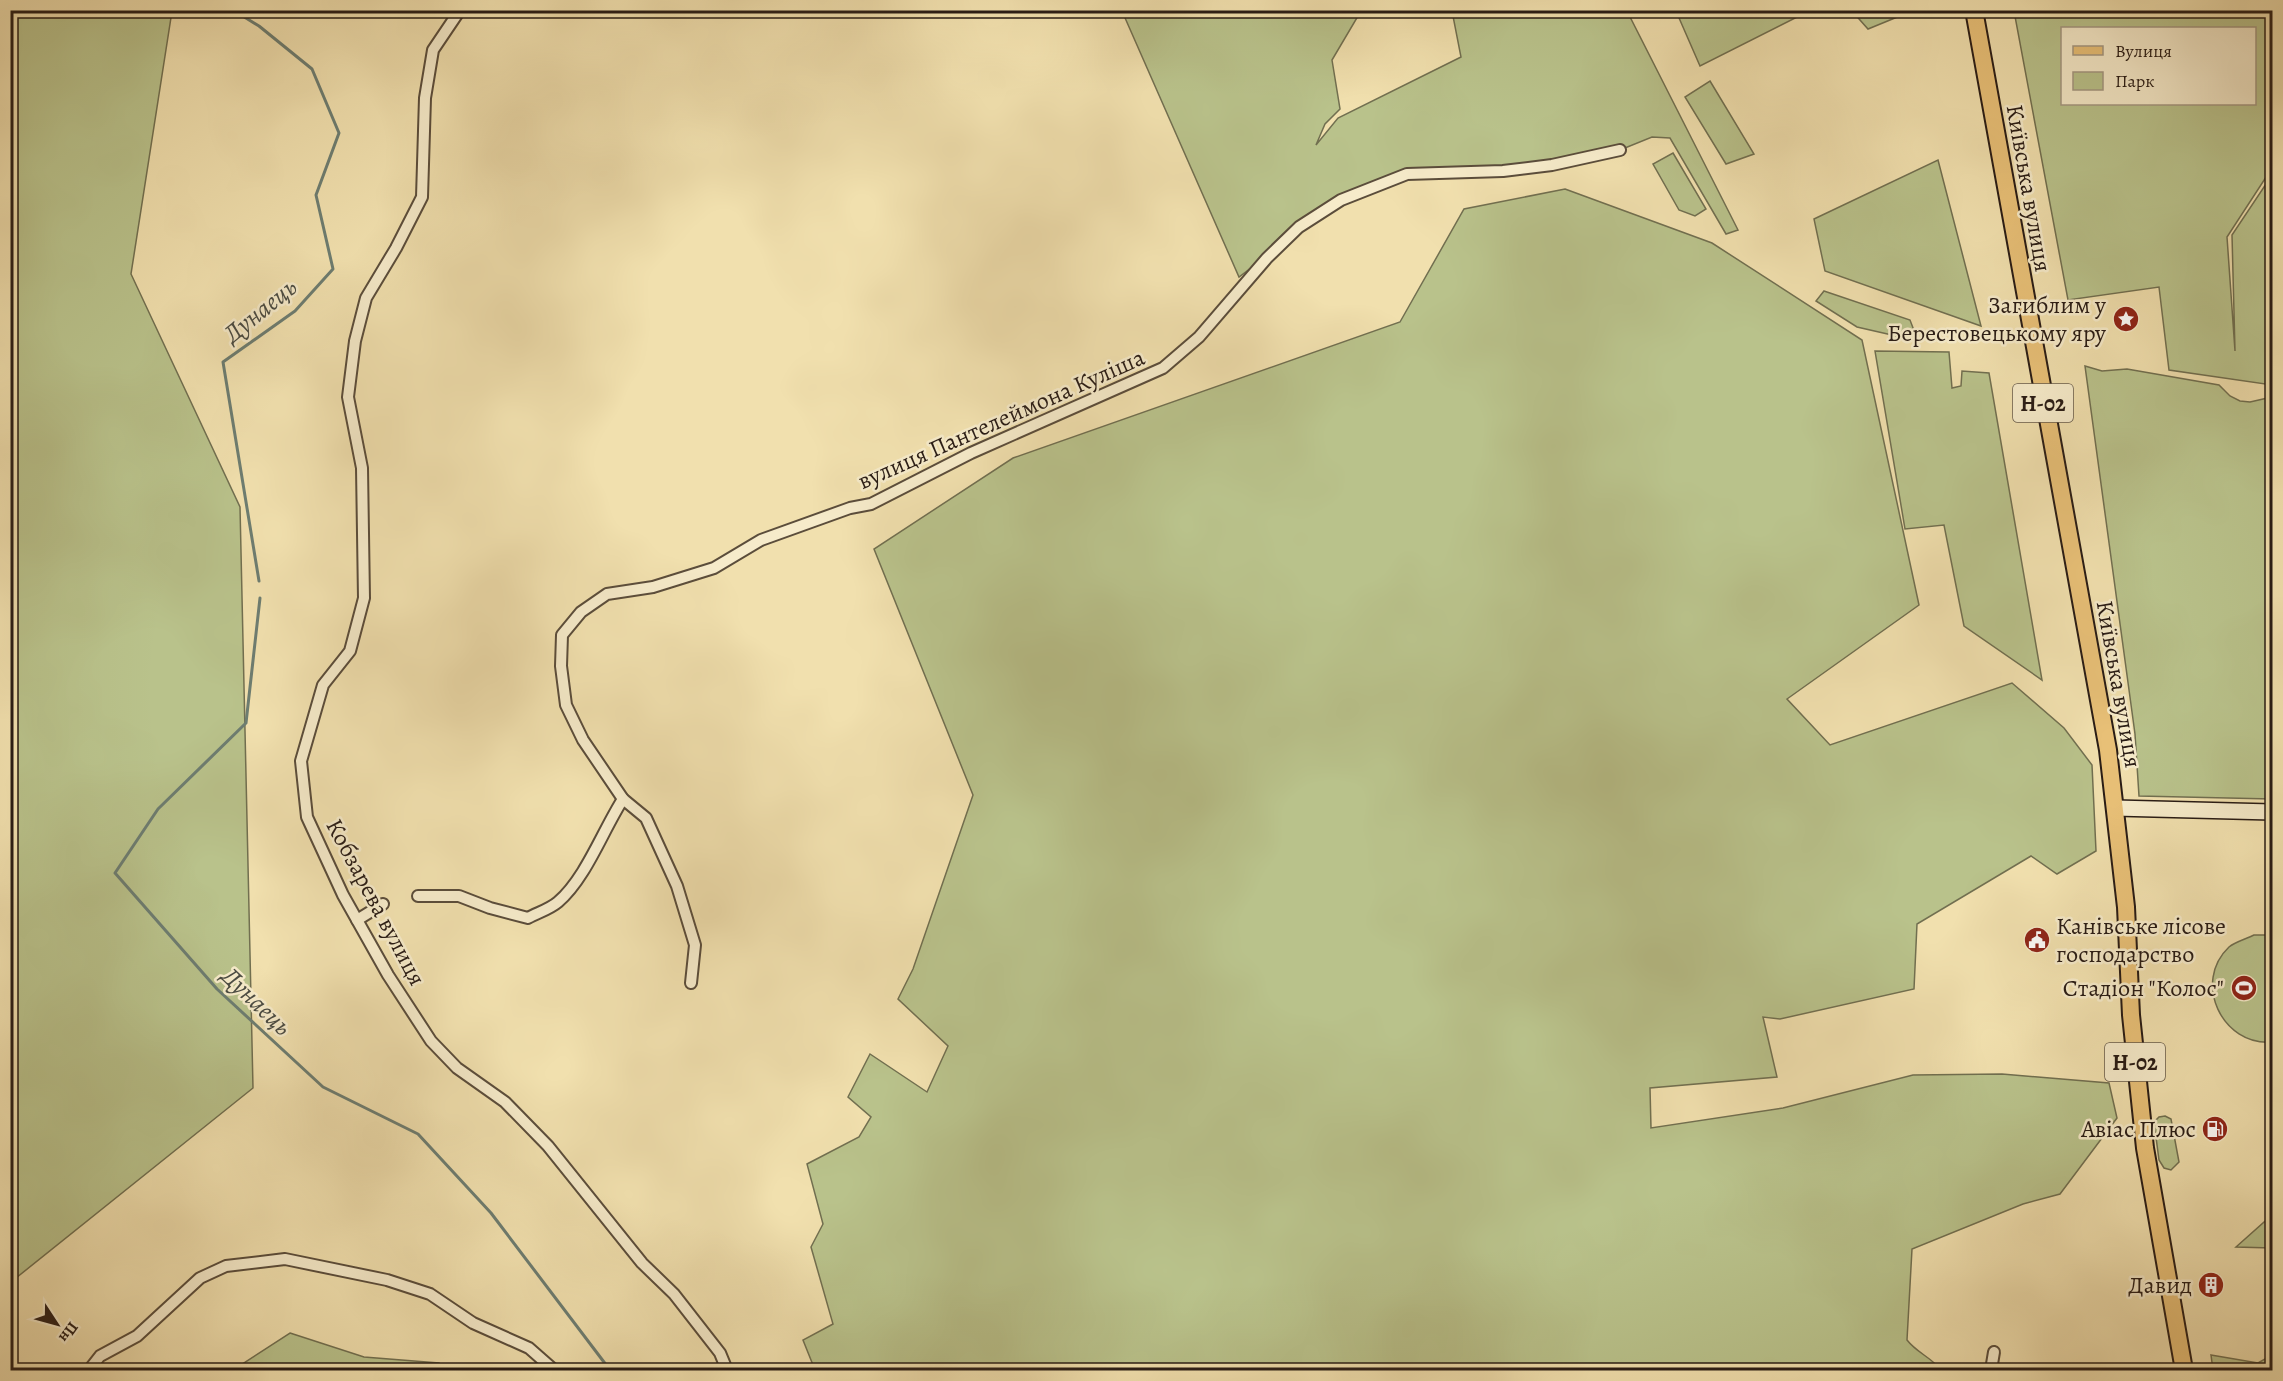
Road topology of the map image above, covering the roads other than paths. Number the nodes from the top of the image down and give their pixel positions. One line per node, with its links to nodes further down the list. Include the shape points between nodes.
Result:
1 (460, 10): 9 (street, Кобзарева вулиця, via 433,50 425,98 422,197 366,298 355,341 348,397 362,468 364,598 350,651 323,686 301,761 307,817)
2 (1974, 10): 5 (main road, Київська вулиця / Н-02, via 2108,750)
3 (1620, 150): 4 (street, вулиця Пантелеймона Куліша, via 1503,171 1407,174 1341,200 1299,227 1199,337 1163,368 971,453 871,504 761,540 714,568 653,587 607,594 580,612 562,635 561,666 566,705 583,740)
4 (623, 799): 7 (street, via 594,851 557,903 528,918 459,896); 10 (street, вулиця Пантелеймона Куліша, via 646,818 677,886 695,945)
5 (2115, 808): 6 (street); 16 (main road, Київська вулиця / Н-02, via 2145,1148)
6 (2272, 812)
7 (418, 896)
8 (383, 904): 9 (street)
9 (357, 920): 14 (street, Кобзарева вулиця, via 431,1041 457,1068 505,1102 548,1146 642,1263 674,1294 720,1353)
10 (691, 983)
11 (1994, 1352): 15 (street)
12 (89, 1371): 13 (street, via 100,1356 137,1336 200,1278 226,1266 285,1260 377,1278 430,1294 473,1323 529,1348)
13 (555, 1371)
14 (727, 1371)
15 (1991, 1371)
16 (2184, 1371)

